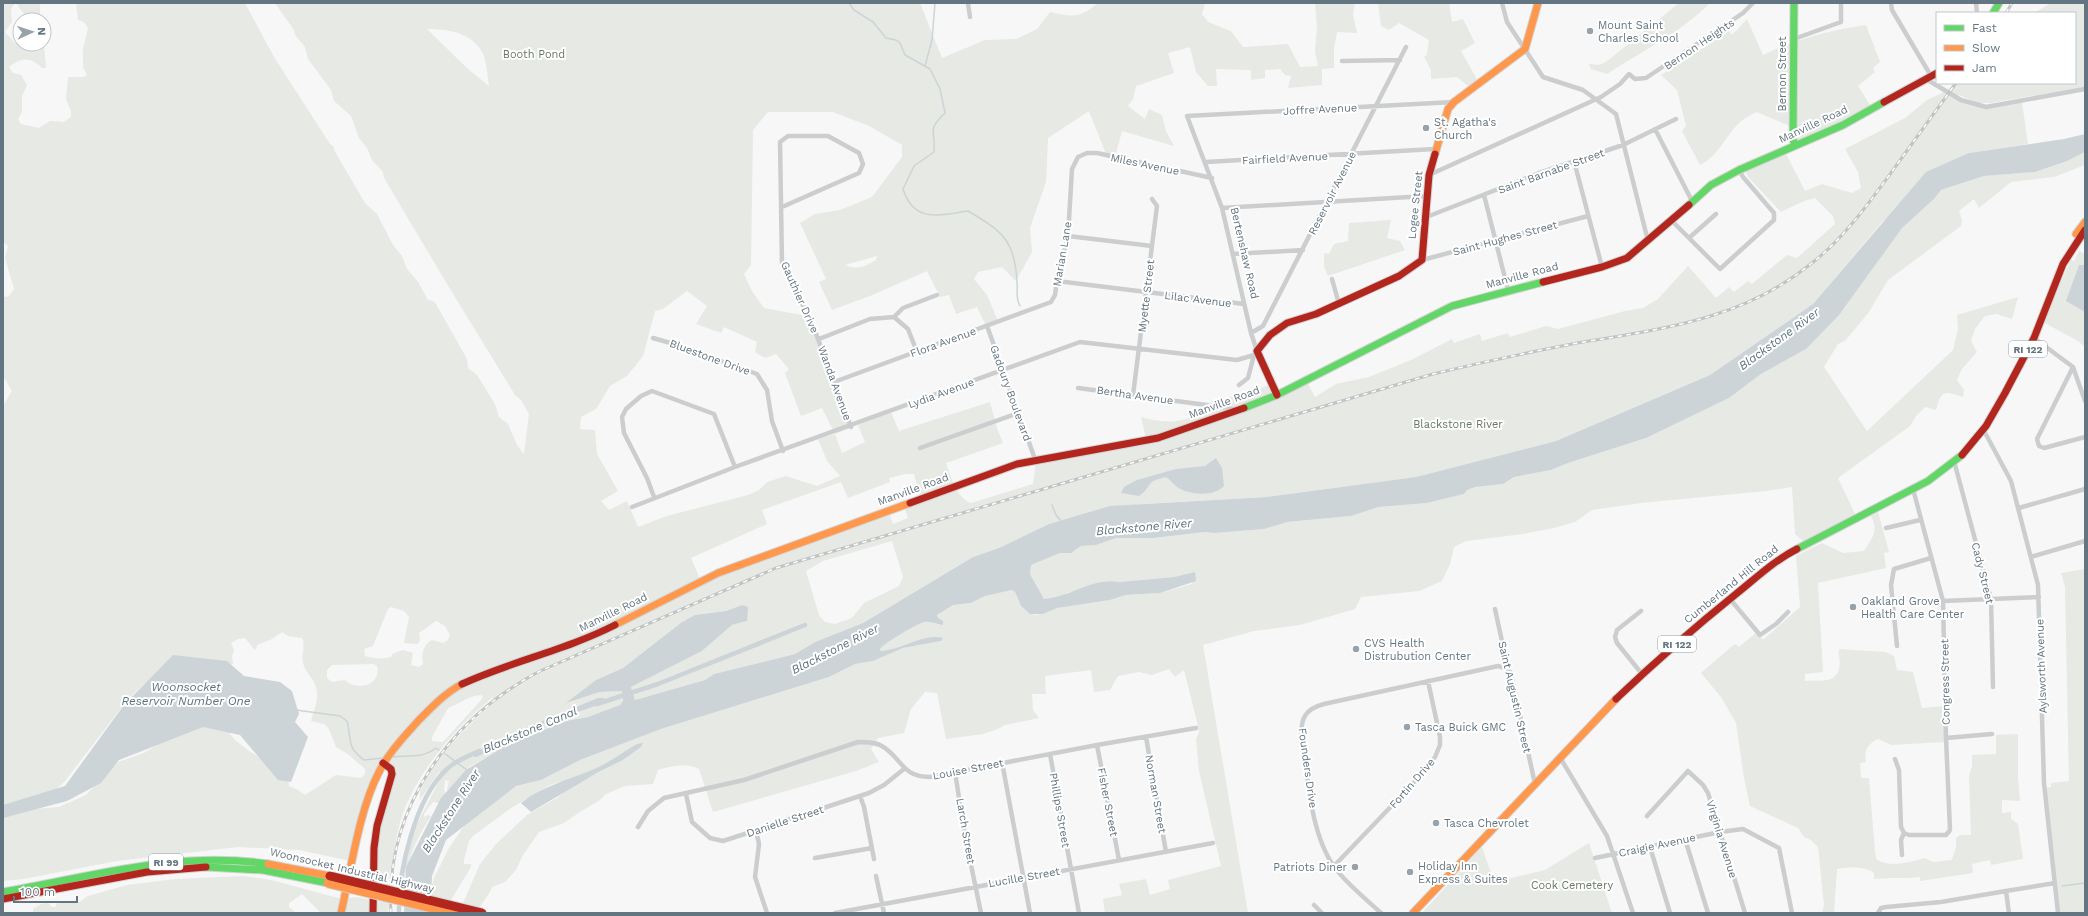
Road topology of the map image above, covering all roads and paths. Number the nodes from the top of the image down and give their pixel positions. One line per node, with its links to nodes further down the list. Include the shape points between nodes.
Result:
1 (968, 3): 10 (street)
2 (1502, 3): 13 (street, via 1507,22)
3 (1538, 3): 13 (main road)
4 (1753, 3): 19 (street, Bernon Heights, via 1743,14 1646,78 1635,79 1629,74 1620,84 1601,97)
5 (1794, 3): 11 (main road, Bernon Street)
6 (1841, 3): 11 (street, via 1841,22)
7 (1891, 3): 16 (street, via 1892,10)
8 (1999, 3): 9 (main road)
9 (1994, 12)
10 (970, 17)
11 (1794, 39): 26 (main road, Bernon Street)
12 (1406, 47): 14 (street, Reservoir Avenue)
13 (1525, 49): 19 (street, via 1544,77 1583,90); 20 (main road, Logee Street)
14 (1400, 60): 15 (street); 21 (street, Reservoir Avenue)
15 (1342, 61)
16 (1931, 76): 26 (main road, Manville Road, via 1843,125)
17 (1941, 84): 18 (street, via 1961,100 1986,107)
18 (2085, 89)
19 (1595, 98): 25 (street, via 1616,114); 33 (street)
20 (1454, 102): 21 (street, Joffre Avenue); 27 (main road, Logee Street, via 1448,109)
21 (1376, 106): 22 (street, Joffre Avenue); 28 (street, Reservoir Avenue)
22 (1187, 116): 31 (street, Bertenshaw Road)
23 (1676, 119): 24 (street, Saint Barnabe Street)
24 (1655, 129): 25 (street, Saint Barnabe Street); 39 (street)
25 (1623, 145): 30 (street, Saint Barnabe Street); 51 (street)
26 (1795, 146): 32 (main road, Manville Road)
27 (1436, 149): 28 (street, Fairfield Avenue); 33 (main road, Logee Street)
28 (1352, 154): 31 (street, Fairfield Avenue); 38 (street, Reservoir Avenue)
29 (1078, 157): 34 (street, Miles Avenue, via 1087,153 1097,153); 48 (street, Marian Lane, via 1072,169)
30 (1574, 161): 35 (street, Saint Barnabe Street); 44 (street)
31 (1206, 162): 34 (street, Bertenshaw Road)
32 (1739, 170): 39 (main road, Manville Road, via 1711,185); 49 (street, via 1774,213 1774,220 1720,269)
33 (1429, 175): 36 (main road, Logee Street)
34 (1212, 178): 41 (street, Bertenshaw Road)
35 (1484, 195): 43 (street, Saint Barnabe Street); 50 (street)
36 (1426, 196): 38 (street); 43 (main road, Logee Street)
37 (1152, 199): 52 (street, Myette Street, via 1157,206)
38 (1327, 201): 41 (street); 53 (street, Reservoir Avenue)
39 (1692, 201): 45 (main road, Manville Road)
40 (782, 207): 40 (street, Gauthier Drive, via 859,173 862,164 859,154 828,136 788,136 780,142); 71 (street, Gauthier Drive, via 782,263)
41 (1222, 208): 54 (street, Bertenshaw Road)
42 (1716, 214): 49 (street)
43 (1425, 216): 55 (main road, Logee Street)
44 (1588, 216): 50 (street, Saint Hughes Street); 57 (street)
45 (1671, 220): 49 (street); 51 (main road, Manville Road)
46 (2085, 222): 56 (main road, Cumberland Hill Road / RI 122, via 2064,255)
47 (2085, 230): 56 (main road, Cumberland Hill Road / RI 122)
48 (1068, 236): 52 (street); 59 (street, Marian Lane)
49 (1689, 238)
50 (1495, 241): 55 (street, Saint Hughes Street); 60 (street)
51 (1648, 241): 57 (main road, Manville Road, via 1626,258)
52 (1152, 246): 61 (street, Myette Street)
53 (1303, 250): 54 (street); 68 (street, Reservoir Avenue, via 1263,326)
54 (1233, 254): 64 (street, Bertenshaw Road)
55 (1422, 260): 65 (main road, via 1399,276)
56 (2063, 264): 70 (main road, Cumberland Hill Road / RI 122)
57 (1602, 267): 60 (main road, Manville Road)
58 (1332, 279): 65 (street)
59 (1057, 281): 61 (street, Lilac Avenue); 63 (street, Marian Lane)
60 (1508, 290): 81 (main road, Manville Road, via 1452,306)
61 (1146, 292): 64 (street, Lilac Avenue); 72 (street, Myette Street)
62 (937, 295): 66 (street, via 903,308)
63 (1051, 302): 67 (street, Flora Avenue)
64 (1244, 304): 68 (street, Bertenshaw Road)
65 (1339, 304): 74 (main road, via 1287,322 1270,334)
66 (894, 317): 71 (street, via 870,319); 73 (street, via 908,329)
67 (987, 326): 73 (street, Flora Avenue); 76 (street, Gadoury Boulevard)
68 (1251, 333): 74 (street, Bertenshaw Road)
69 (653, 338): 89 (street, Bluestone Drive, via 757,374 767,390 772,421)
70 (2034, 338): 75 (street); 86 (main road, Cumberland Hill Road / RI 122)
71 (819, 339): 77 (street, Wanda Avenue)
72 (1139, 349): 74 (street, Lydia Avenue, via 1237,360); 76 (street, Lydia Avenue, via 1080,342); 80 (street, Myette Street)
73 (917, 352): 77 (street, Flora Avenue)
74 (1255, 353): 78 (street, via 1248,378); 81 (main road, Bertenshaw Road)
75 (2073, 367): 82 (street); 87 (street, via 2071,376 2038,437 2039,446 2044,448)
76 (1003, 370): 84 (street, Gadoury Boulevard); 85 (street, Lydia Avenue)
77 (834, 382): 85 (street, Wanda Avenue)
78 (1239, 385)
79 (1078, 388): 80 (street, Bertha Avenue)
80 (1133, 395): 83 (street, Bertha Avenue)
81 (1277, 395): 83 (main road, Manville Road)
82 (2085, 401)
83 (1238, 411): 90 (main road, Manville Road, via 1158,438)
84 (1018, 413): 88 (street); 90 (street, Gadoury Boulevard)
85 (851, 427): 89 (street, Lydia Avenue)
86 (1983, 430): 91 (main road, Cumberland Hill Road / RI 122, via 1975,442); 97 (street, Aylsworth Avenue, via 2009,474)
87 (2085, 437)
88 (920, 448)
89 (783, 450): 92 (street, Lydia Avenue)
90 (1035, 459): 124 (main road, Manville Road, via 718,573 591,638 482,675 453,688 404,736)
91 (1954, 462): 93 (main road, Cumberland Hill Road / RI 122, via 1938,475); 105 (street, Cady Street)
92 (735, 467): 95 (street, Lydia Avenue); 95 (street, via 714,414 659,393 647,392 626,409 622,425)
93 (1913, 489): 98 (street, Congress Street); 104 (main road, Cumberland Hill Road / RI 122, via 1783,556)
94 (2085, 489): 97 (street)
95 (654, 497): 96 (street, Lydia Avenue)
96 (632, 507)
97 (2019, 508): 101 (street, Aylsworth Avenue)
98 (1920, 520): 99 (street); 102 (street, Congress Street)
99 (1886, 528)
100 (2085, 542): 101 (street)
101 (2032, 557): 103 (street, Aylsworth Avenue)
102 (1931, 558): 106 (street, Congress Street); 110 (street, via 1894,569 1891,585)
103 (2039, 597): 105 (street); 151 (street, Aylsworth Avenue, via 2044,783)
104 (1730, 599): 109 (street, via 1760,635); 112 (main road, Cumberland Hill Road / RI 122)
105 (1991, 599): 106 (street); 114 (street, Cady Street)
106 (1943, 601): 118 (street, Congress Street)
107 (1495, 609): 111 (street, Saint Augustin Street)
108 (1641, 612): 112 (street, via 1617,630 1616,638 1617,643)
109 (1788, 612)
110 (1897, 646)
111 (1508, 669): 113 (street, Founders Drive, via 1498,666); 127 (street, Saint Augustin Street)
112 (1642, 674): 121 (main road, Cumberland Hill Road / RI 122, via 1578,738)
113 (1428, 681): 146 (street, Fortin Drive, via 1440,737 1435,757); 146 (street, Founders Drive, via 1319,705 1303,717 1302,737 1315,817 1323,845)
114 (1993, 687)
115 (1196, 728): 117 (street, Louise Street)
116 (1992, 734): 118 (street)
117 (1146, 737): 119 (street, Louise Street); 139 (street, Norman Street)
118 (1946, 738): 134 (street, Congress Street, via 1950,830 1946,835)
119 (1097, 745): 120 (street, Louise Street); 145 (street, Fisher Street)
120 (1050, 754): 123 (street, Louise Street); 147 (street, Phillips Street)
121 (1561, 759): 127 (main road, Cumberland Hill Road / RI 122); 140 (street, via 1602,825)
122 (1895, 759): 134 (street, via 1899,770 1901,827)
123 (1002, 762): 126 (street, Louise Street); 149 (street)
124 (384, 763): 158 (main road, Manville Road, via 367,800); 159 (main road, via 392,774 377,826)
125 (904, 769): 126 (street, Louise Street, via 924,777); 128 (street, Louise Street, via 884,748 870,742 858,742 744,780); 129 (street, Danielle Street, via 877,790)
126 (955, 772): 152 (street, Larch Street)
127 (1535, 784): 170 (main road, Cumberland Hill Road / RI 122)
128 (686, 794): 131 (street, Louise Street, via 674,795 659,801); 132 (street, Danielle Street, via 692,822 710,838 723,841)
129 (860, 796): 132 (street, Danielle Street); 138 (street)
130 (1647, 816): 133 (street, Virginia Avenue, via 1688,771 1705,788)
131 (638, 826)
132 (756, 830): 162 (street, via 760,844 755,877)
133 (1720, 832): 135 (street, Craigie Avenue); 174 (street, Virginia Avenue); 175 (street, Craigie Avenue, via 1745,830 1779,848)
134 (1904, 833): 141 (street, via 1901,840)
135 (1685, 839): 137 (street, Craigie Avenue); 173 (street)
136 (1213, 843): 139 (street, Lucille Street)
137 (1650, 847): 140 (street, Craigie Avenue); 172 (street)
138 (872, 848): 142 (street); 143 (street)
139 (1166, 852): 145 (street, Lucille Street)
140 (1615, 854): 144 (street, Craigie Avenue); 171 (street)
141 (1902, 855)
142 (815, 858)
143 (874, 858)
144 (1595, 858)
145 (1119, 860): 147 (street, Lucille Street)
146 (1334, 866): 169 (street, Founders Drive)
147 (1071, 869): 149 (street, Lucille Street); 167 (street, Phillips Street)
148 (876, 876): 156 (street)
149 (1024, 877): 152 (street, Lucille Street); 166 (street)
150 (329, 880): 154 (main road, Woonsocket Industrial Highway / RI 99, via 255,861 194,859 140,865); 155 (main road, Woonsocket Industrial Highway / RI 99, via 225,866 194,867 148,872); 160 (main road, Woonsocket Industrial Highway / RI 99, bridge); 161 (main road, Woonsocket Industrial Highway / RI 99, bridge)
151 (2055, 882): 153 (street); 178 (street, Aylsworth Avenue)
152 (976, 886): 156 (street, Lucille Street); 165 (street, Larch Street)
153 (2006, 891): 176 (street, via 1935,903 1886,907 1881,908); 177 (street)
154 (3, 892)
155 (3, 899)
156 (882, 904): 163 (street, Lucille Street); 164 (street)
157 (1314, 905): 168 (street)
158 (341, 913)
159 (373, 913)
160 (453, 913)
161 (482, 913)
162 (766, 913)
163 (835, 913)
164 (884, 913)
165 (981, 913)
166 (1030, 913)
167 (1079, 913)
168 (1322, 913)
169 (1381, 913)
170 (1412, 913)
171 (1633, 913)
172 (1670, 913)
173 (1708, 913)
174 (1744, 913)
175 (1792, 913)
176 (1878, 913)
177 (2009, 913)
178 (2058, 913)

